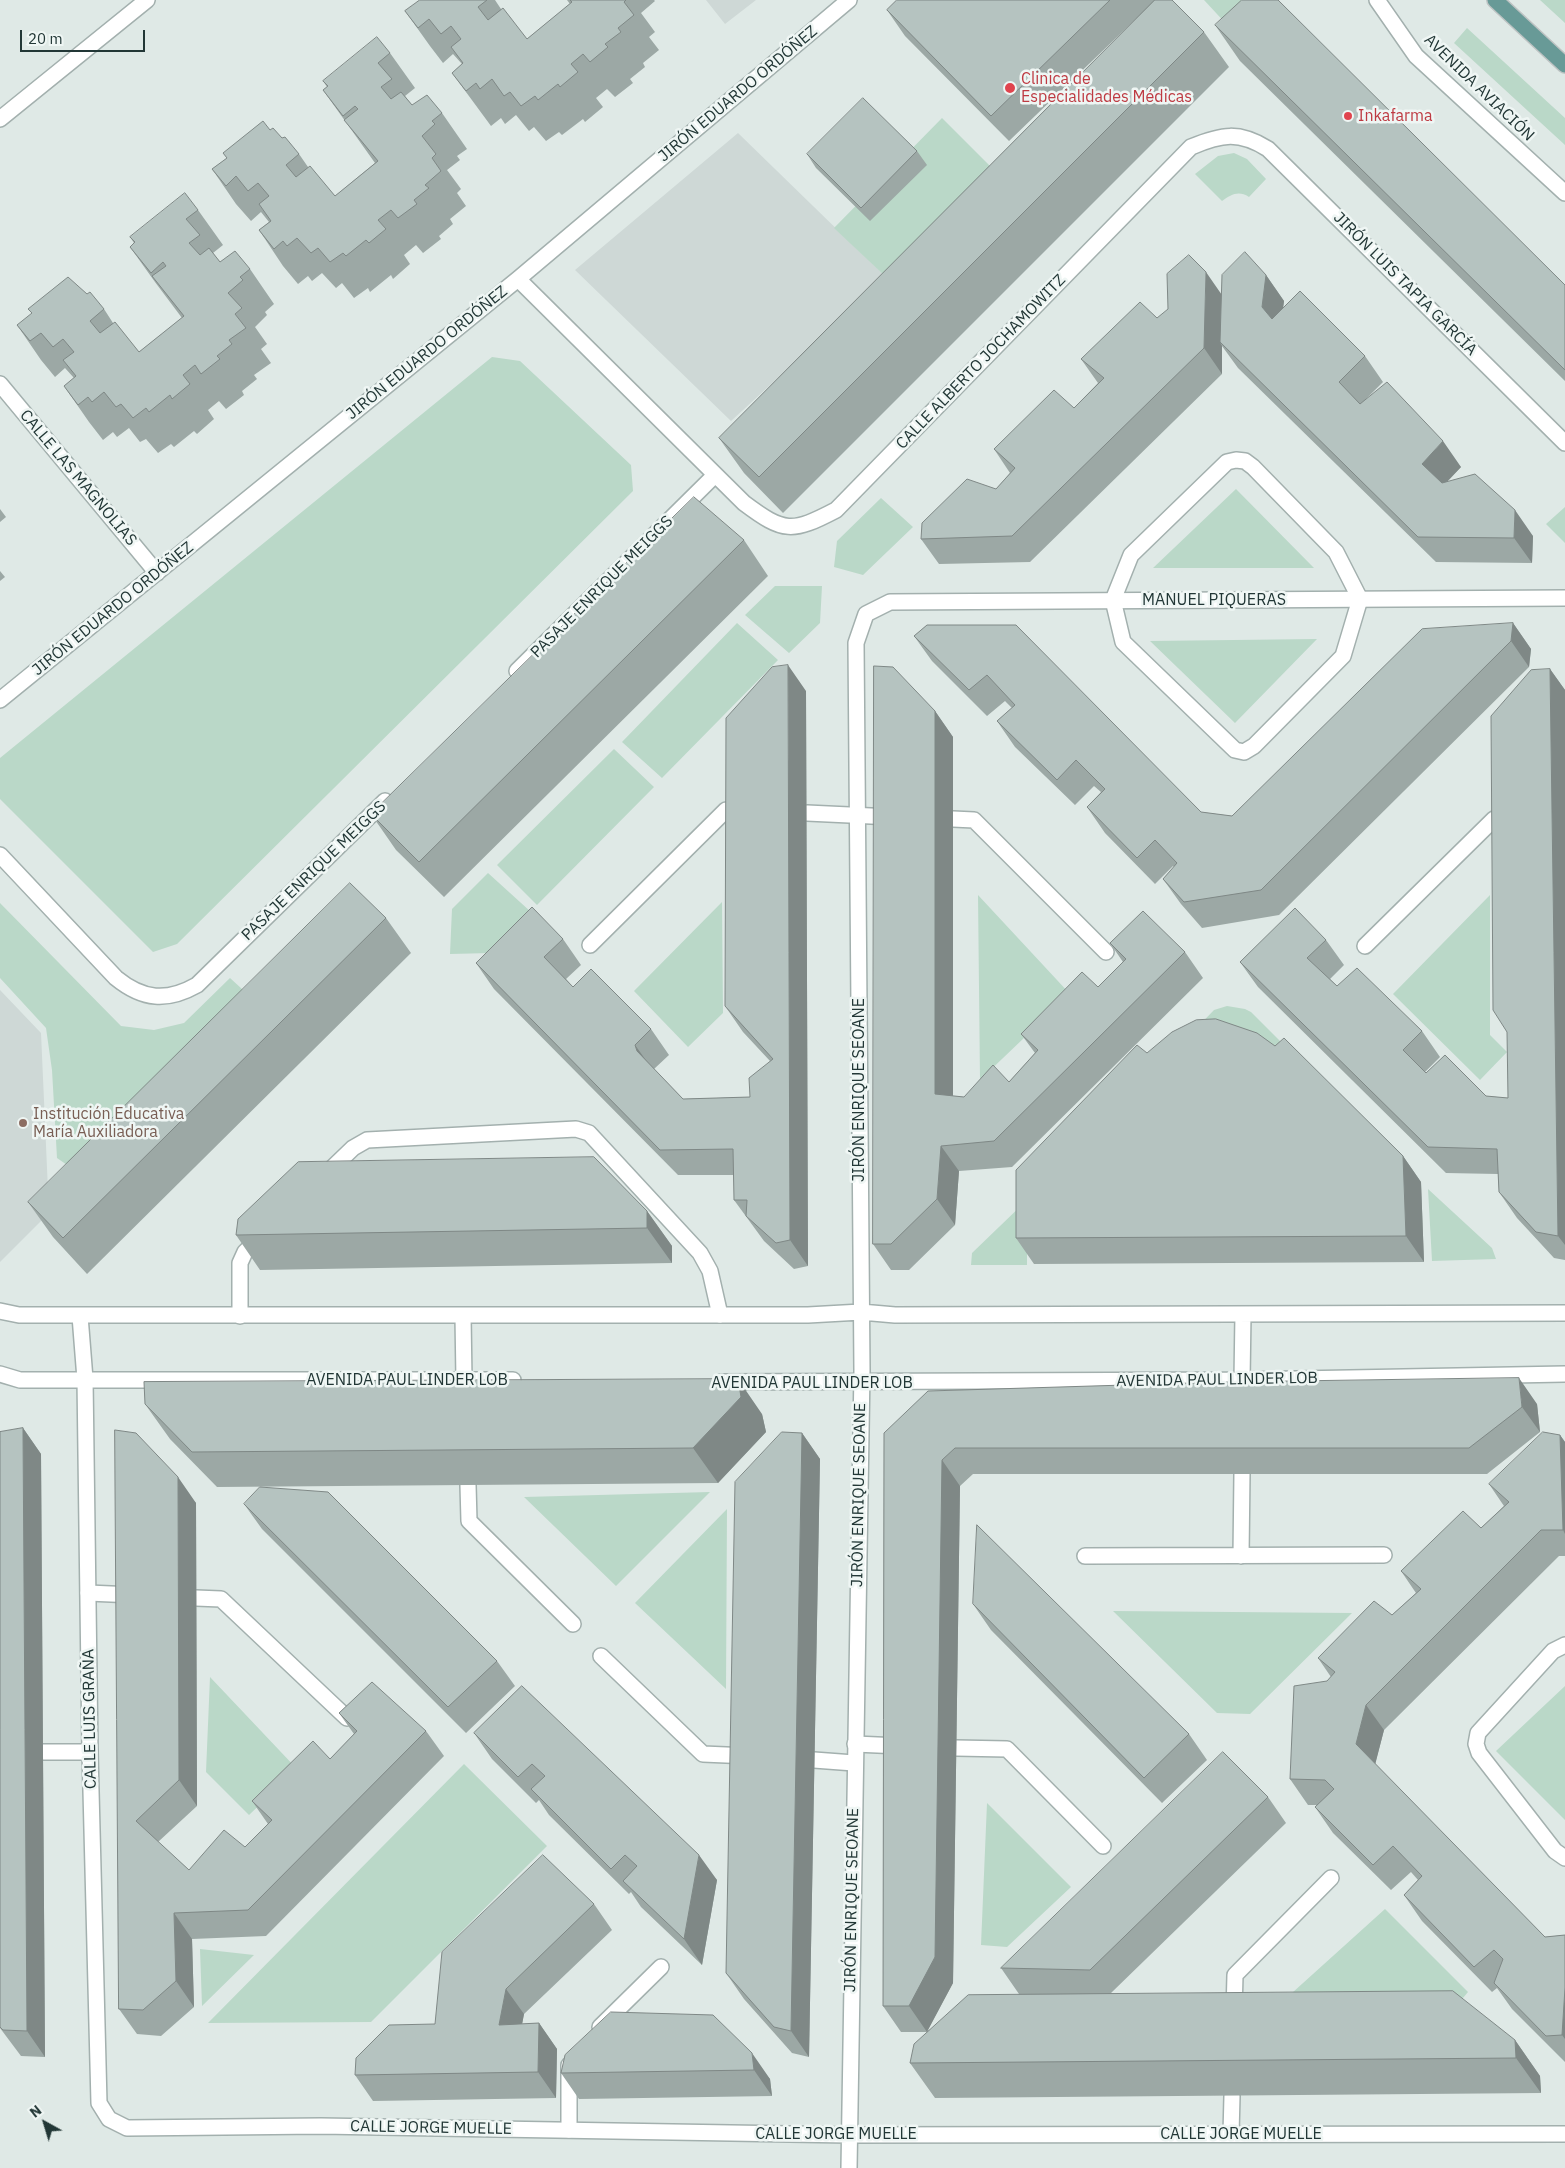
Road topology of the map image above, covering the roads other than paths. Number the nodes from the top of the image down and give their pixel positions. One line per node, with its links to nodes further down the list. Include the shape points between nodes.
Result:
1 (147, 0): 6 (street)
2 (848, 0): 9 (street, JIRÓN EDUARDO ORDÓÑEZ)
3 (1377, 0): 8 (street, AVENIDA AVIACIÓN, via 1416,56)
4 (1496, 0): 5 (main road)
5 (1565, 65)
6 (0, 119)
7 (1239, 136): 11 (street, JIRÓN LUIS TAPIA GARCÍA, via 1252,139 1268,149); 12 (street, CALLE ALBERTO JOCHAMOWITZ, via 1213,138 1191,147 836,510 810,523 784,527 744,503)
8 (1565, 193)
9 (518, 278): 12 (street, CALLE ALBERTO JOCHAMOWITZ); 13 (street, JIRÓN EDUARDO ORDÓÑEZ)
10 (0, 384): 13 (street, CALLE LAS MAGNOLIAS)
11 (1565, 443)
12 (715, 475): 18 (street, PASAJE ENRIQUE MEIGGS)
13 (157, 573): 19 (street, JIRÓN EDUARDO ORDÓÑEZ)
14 (1565, 598): 15 (street, MANUEL PIQUERAS)
15 (1360, 599): 16 (street, MANUEL PIQUERAS); 16 (street, via 1336,552 1253,467 1245,461 1236,460 1227,462 1131,555); 16 (street, via 1343,656 1254,746 1244,752 1235,750 1123,642)
16 (1113, 600): 17 (street, MANUEL PIQUERAS, via 890,602)
17 (866, 614): 23 (street, JIRÓN ENRIQUE SEOANE, via 856,643)
18 (510, 679)
19 (0, 700)
20 (396, 791): 27 (street, PASAJE ENRIQUE MEIGGS, via 196,985 183,993 159,997 133,990 116,978)
21 (744, 810): 28 (street, via 726,810)
22 (807, 813): 23 (street)
23 (857, 816): 24 (street); 34 (street, JIRÓN ENRIQUE SEOANE)
24 (892, 817)
25 (1509, 818): 29 (street, via 1494,818)
26 (953, 819): 30 (street, via 974,820)
27 (0, 855)
28 (590, 945)
29 (1365, 946)
30 (1106, 952)
31 (316, 1183): 37 (street, via 352,1148 367,1140 583,1131 589,1133 700,1253 710,1271)
32 (273, 1224): 39 (street, via 245,1252 240,1264)
33 (0, 1311): 38 (street, via 19,1316)
34 (861, 1312): 36 (street, via 895,1315); 37 (street); 48 (street, JIRÓN ENRIQUE SEOANE)
35 (1565, 1313): 36 (street)
36 (1243, 1314): 46 (street)
37 (720, 1315): 40 (street)
38 (80, 1316): 39 (street); 43 (street, CALLE LUIS GRAÑA)
39 (240, 1316): 40 (street)
40 (463, 1316): 44 (street)
41 (0, 1374): 43 (street, AVENIDA PAUL LINDER LOB, via 20,1380)
42 (1565, 1374): 46 (street, AVENIDA PAUL LINDER LOB)
43 (85, 1379): 44 (street, AVENIDA PAUL LINDER LOB); 56 (street, CALLE LUIS GRAÑA)
44 (464, 1380): 45 (street, AVENIDA PAUL LINDER LOB); 50 (street)
45 (523, 1380)
46 (1242, 1380): 48 (street, AVENIDA PAUL LINDER LOB); 49 (street)
47 (702, 1382): 48 (street, AVENIDA PAUL LINDER LOB)
48 (861, 1383): 63 (street, JIRÓN ENRIQUE SEOANE)
49 (1242, 1397)
50 (465, 1400)
51 (1242, 1473): 55 (street)
52 (468, 1485): 59 (street, via 469,1521)
53 (1384, 1555): 55 (street)
54 (1085, 1556): 55 (street)
55 (1241, 1556)
56 (88, 1593): 57 (street); 67 (street, CALLE LUIS GRAÑA)
57 (134, 1595)
58 (196, 1598): 62 (street, via 221,1599)
59 (573, 1624)
60 (1565, 1645): 72 (street, via 1553,1651 1478,1733 1476,1744 1479,1753 1549,1844)
61 (601, 1656): 68 (street, via 703,1754)
62 (347, 1718)
63 (855, 1744): 64 (street); 70 (street, JIRÓN ENRIQUE SEOANE)
64 (900, 1746)
65 (956, 1748): 71 (street, via 1007,1749)
66 (43, 1752): 67 (street)
67 (90, 1752): 79 (street, CALLE LUIS GRAÑA, via 99,2103)
68 (749, 1756)
69 (814, 1760): 70 (street)
70 (854, 1763): 83 (street, JIRÓN ENRIQUE SEOANE)
71 (1103, 1846)
72 (1565, 1858)
73 (1331, 1878): 75 (street, via 1235,1975)
74 (661, 1967): 76 (street)
75 (1234, 2028)
76 (590, 2036)
77 (576, 2050): 80 (street, via 569,2057)
78 (1232, 2096): 81 (street)
79 (109, 2119): 80 (street, CALLE JORGE MUELLE, via 127,2128 321,2126)
80 (569, 2130): 83 (street, CALLE JORGE MUELLE)
81 (1230, 2134): 82 (street, CALLE JORGE MUELLE); 83 (street, CALLE JORGE MUELLE)
82 (1565, 2134)
83 (848, 2135): 84 (street, JIRÓN ENRIQUE SEOANE)
84 (849, 2168)

